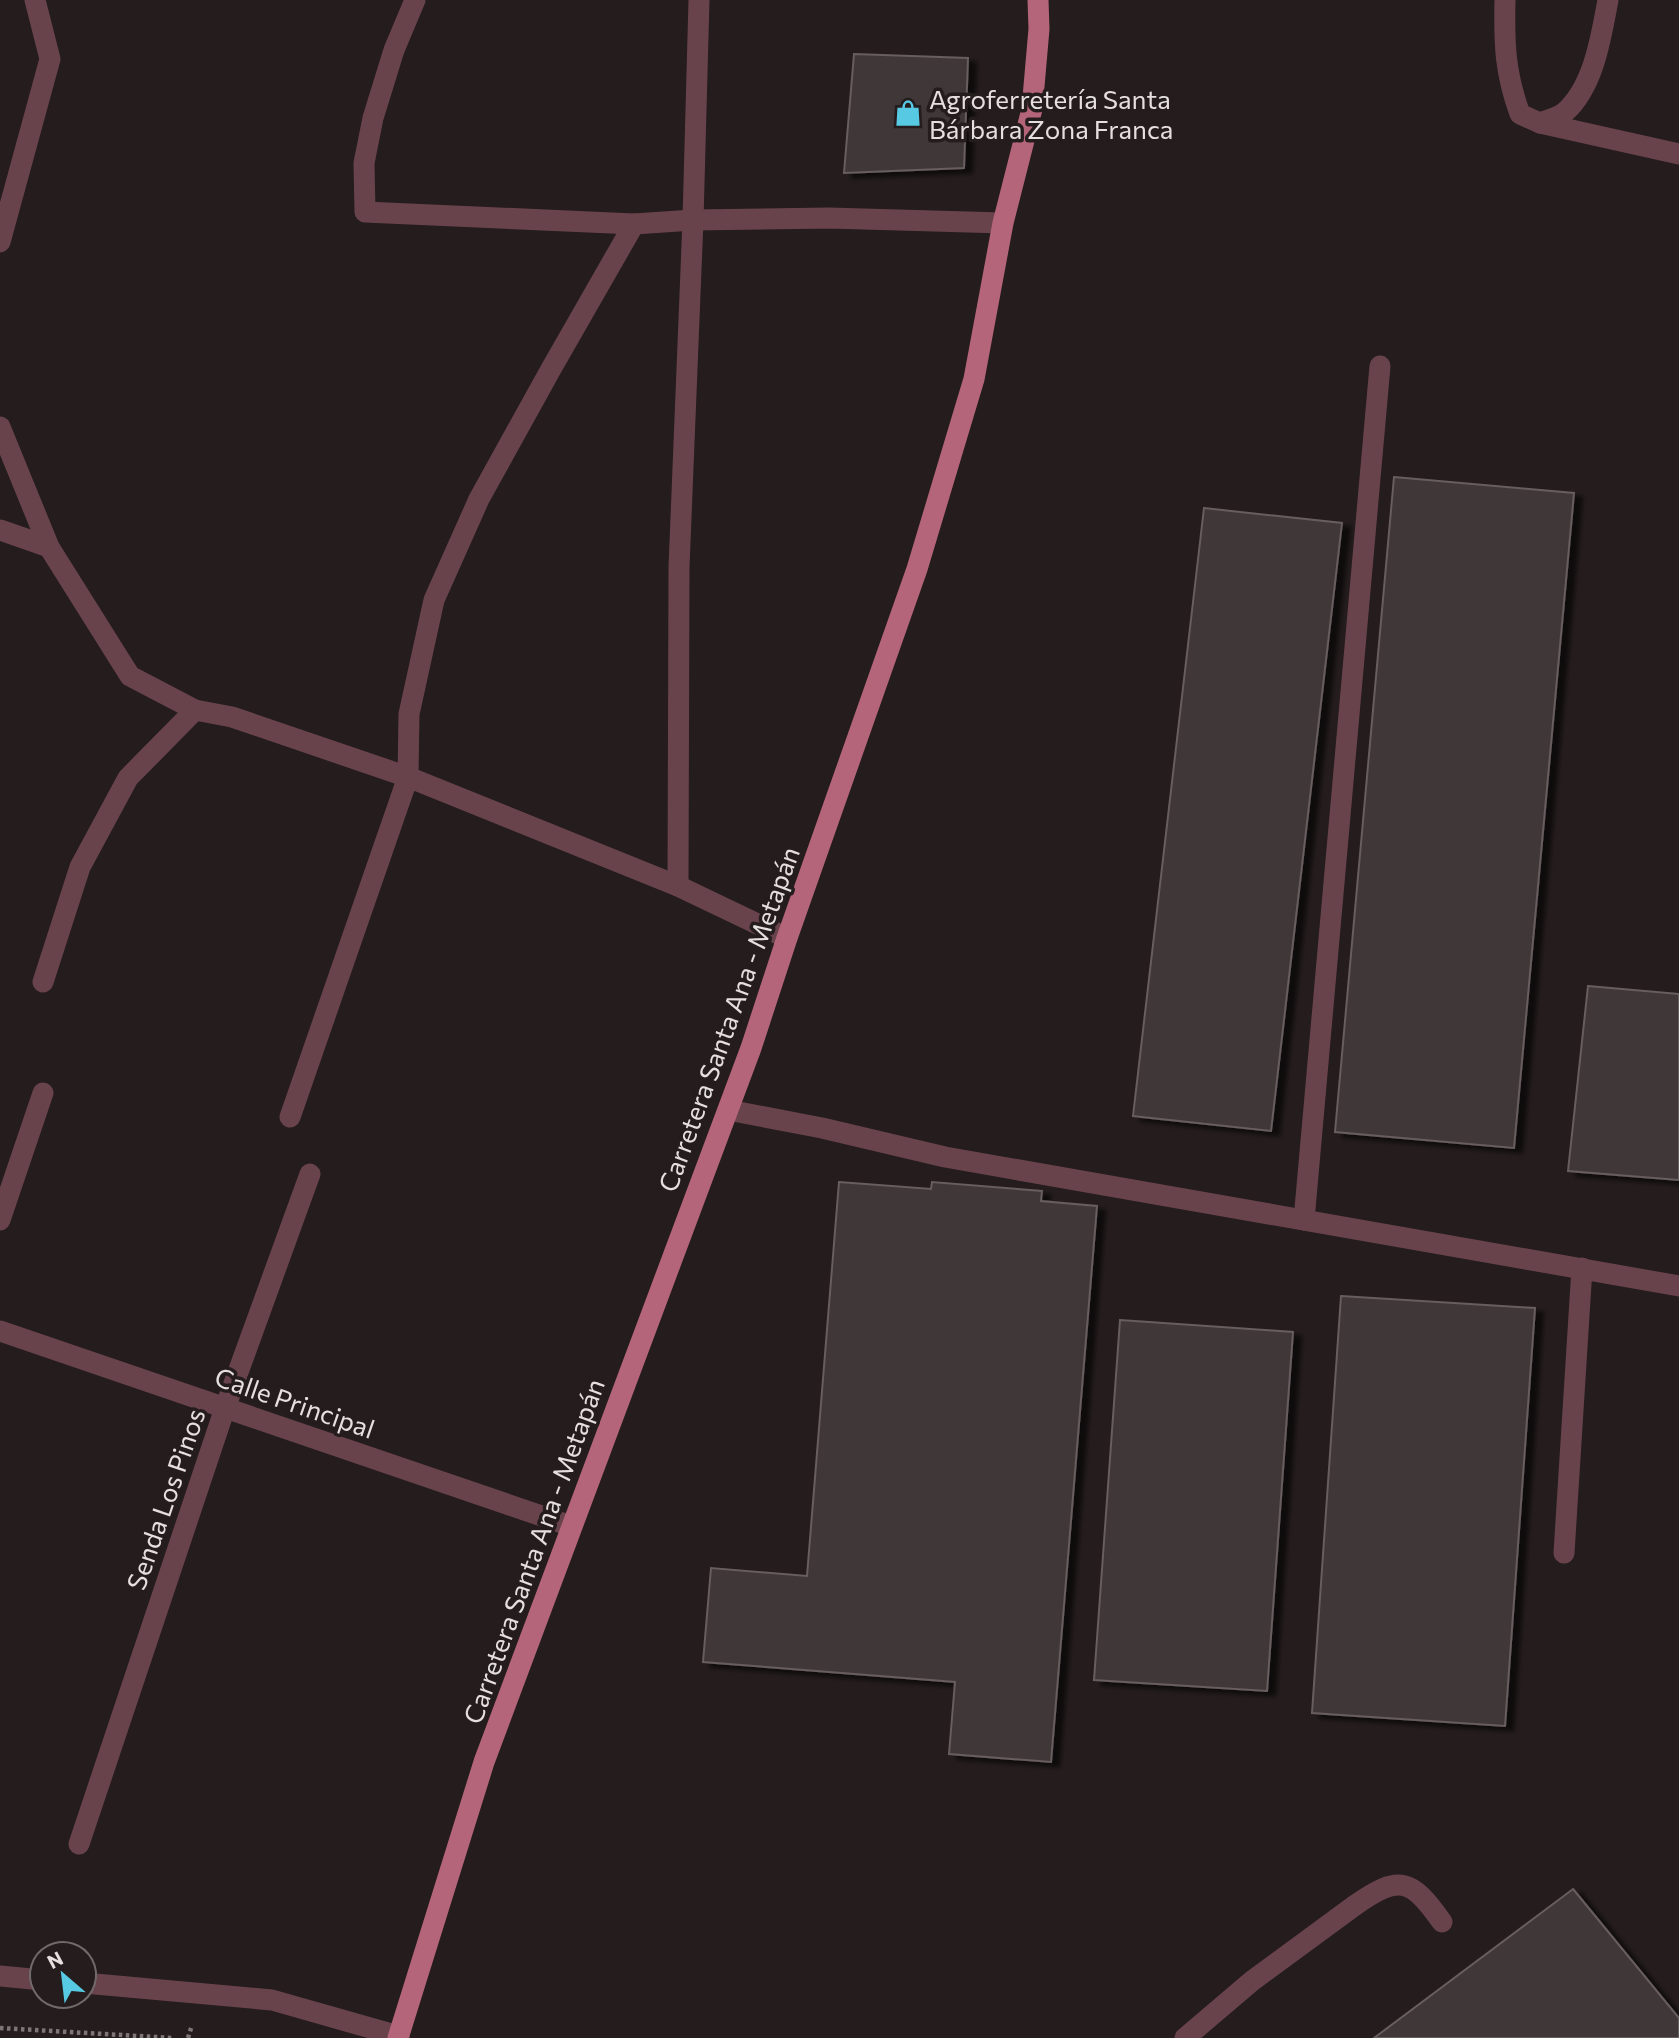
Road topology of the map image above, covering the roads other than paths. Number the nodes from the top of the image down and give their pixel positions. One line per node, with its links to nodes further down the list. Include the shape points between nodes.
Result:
1 (35, 0): 12 (street, via 50,60)
2 (415, 0): 11 (street, via 373,118 365,163 365,212)
3 (699, 0): 9 (street)
4 (1038, 0): 10 (main road, Carretera Santa Ana - Metapán, via 1032,109)
5 (1505, 0): 7 (street, via 1504,44 1510,82 1520,114)
6 (1608, 0): 7 (street, via 1600,45 1580,95 1563,114)
7 (1540, 123): 8 (street)
8 (1679, 154)
9 (693, 220): 10 (street); 11 (street); 19 (street, via 679,567)
10 (1003, 223): 20 (main road, Carretera Santa Ana - Metapán, via 974,379 917,569)
11 (634, 224): 18 (street, via 480,499 433,600 409,714)
12 (0, 242)
13 (1380, 366): 27 (street)
14 (0, 427): 16 (street)
15 (0, 530): 16 (street)
16 (48, 547): 17 (street, via 130,676)
17 (195, 710): 18 (street, via 232,717); 21 (street, via 128,778 80,867)
18 (408, 777): 19 (street); 24 (street)
19 (678, 886): 20 (street)
20 (787, 938): 23 (main road, Carretera Santa Ana - Metapán)
21 (43, 982)
22 (43, 1093): 26 (street)
23 (728, 1110): 27 (street, via 945,1157); 32 (main road, Carretera Santa Ana - Metapán)
24 (290, 1117)
25 (310, 1174): 31 (street, Senda Los Pinos)
26 (0, 1220)
27 (1304, 1220): 28 (street)
28 (1582, 1268): 29 (street); 33 (street)
29 (1679, 1286)
30 (0, 1331): 31 (street, Calle Principal)
31 (225, 1408): 32 (street, Calle Principal); 34 (street, Senda Los Pinos)
32 (572, 1525): 39 (main road, Carretera Santa Ana - Metapán, via 484,1762)
33 (1564, 1553)
34 (79, 1844)
35 (1442, 1922): 40 (street, via 1410,1886 1385,1887 1252,1981)
36 (0, 1976): 37 (street)
37 (28, 1979)
38 (98, 1984): 39 (street, via 272,2000)
39 (398, 2037)
40 (1185, 2038)

